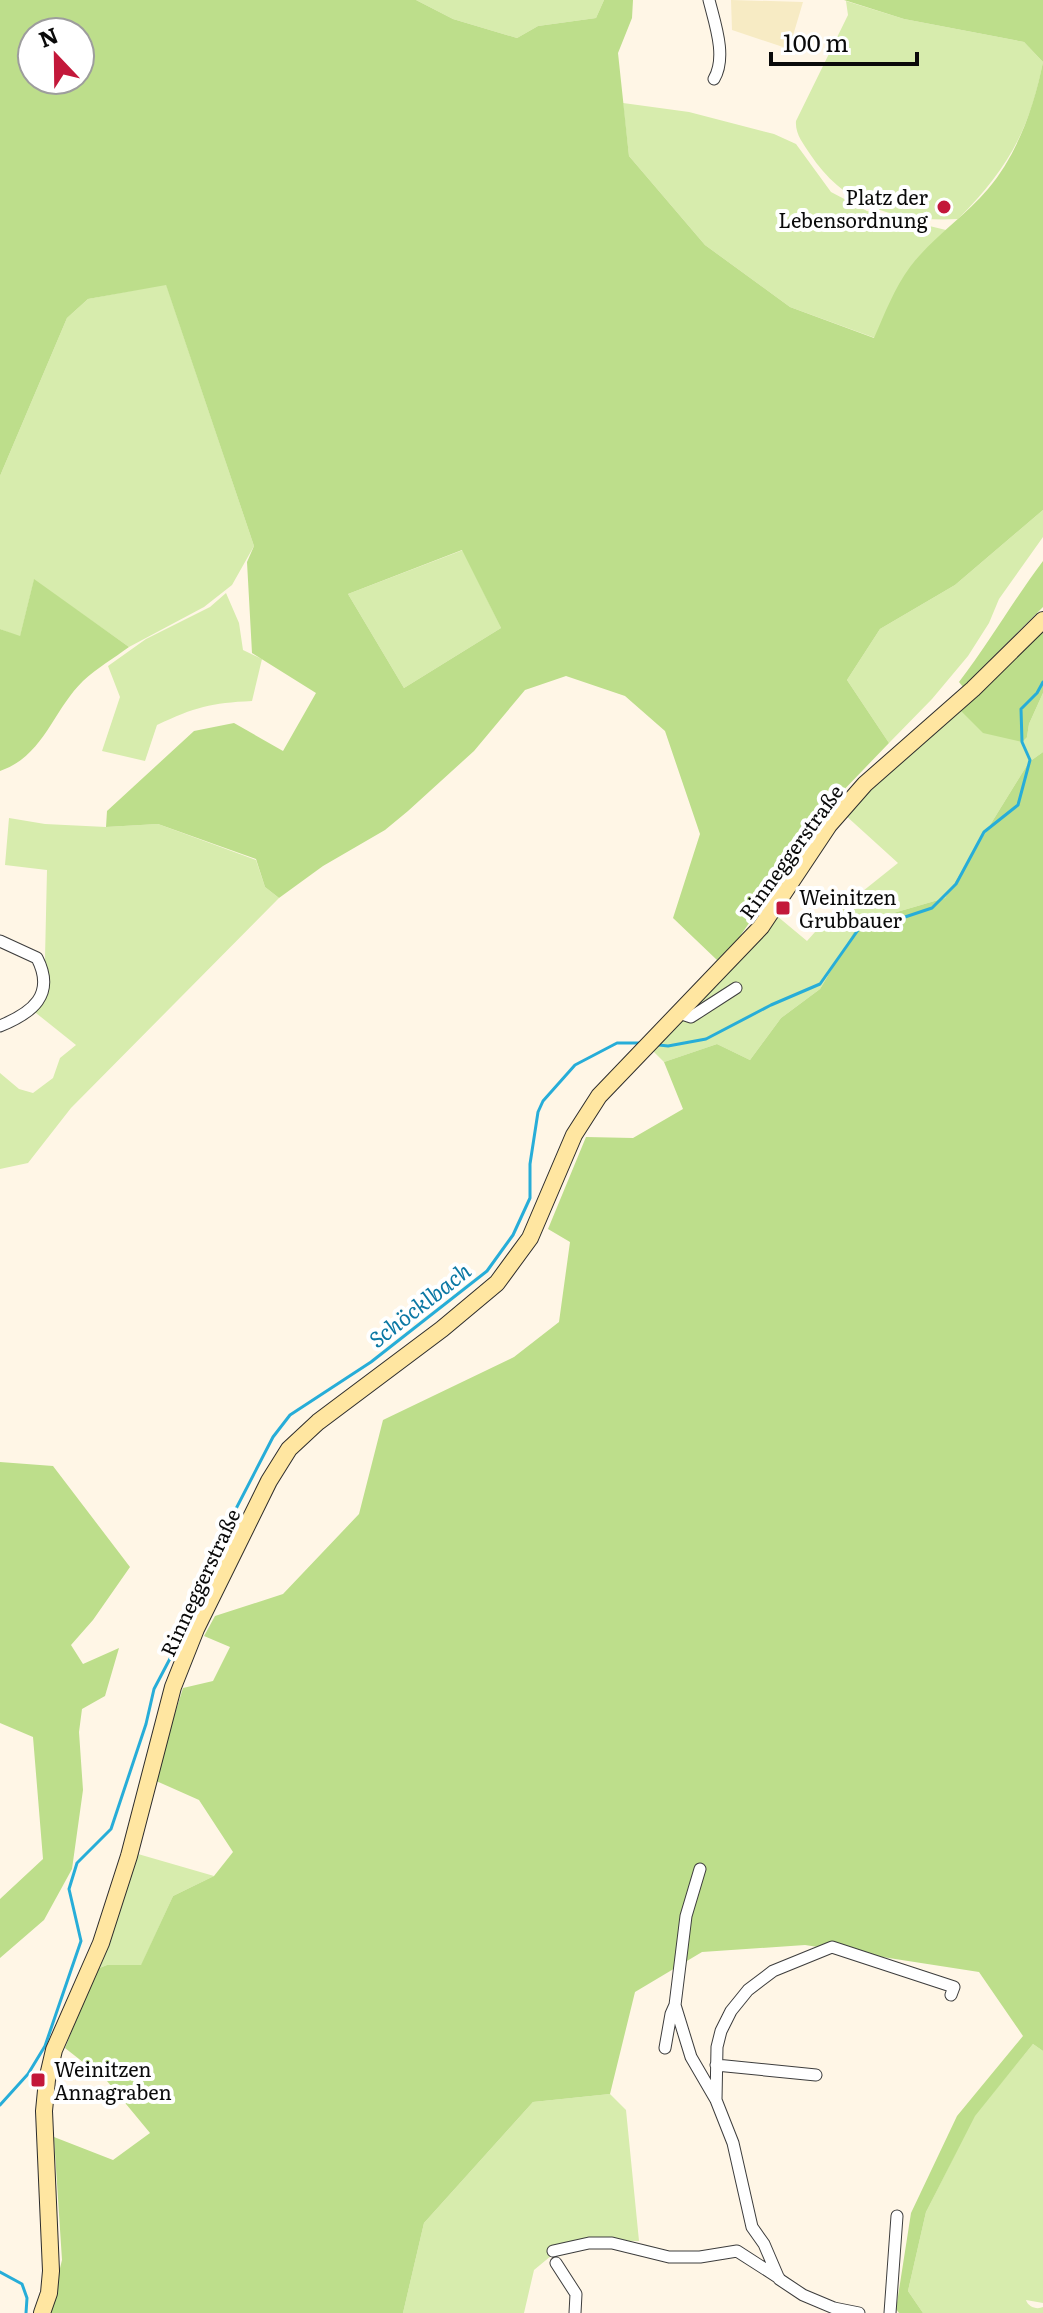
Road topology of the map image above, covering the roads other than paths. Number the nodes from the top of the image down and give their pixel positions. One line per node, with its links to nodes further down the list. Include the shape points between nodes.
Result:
1 (709, 0): 2 (street, via 717,34 719,66)
2 (714, 79)
3 (1043, 620): 6 (main road, Rinneggerstraße, via 865,784 829,825 761,927)
4 (0, 941): 7 (street, via 37,958 44,979 41,996 31,1009)
5 (736, 988): 6 (street, Rinneggerstraße, via 691,1017)
6 (673, 1019): 17 (main road, Rinneggerstraße, via 599,1096 574,1135 523,1252 504,1275 289,1449 196,1629 173,1687 101,1943 47,2077 44,2140 51,2271)
7 (0, 1026)
8 (700, 1869): 10 (street, via 686,1916)
9 (951, 1995): 12 (street, via 954,1987 832,1947 822,1949 773,1971 748,1990 721,2031)
10 (675, 2005): 11 (street); 14 (street, via 691,2057)
11 (665, 2048)
12 (716, 2065): 13 (street); 14 (street)
13 (816, 2075)
14 (716, 2100): 16 (street, via 733,2143 752,2227)
15 (897, 2216): 20 (street)
16 (779, 2279): 18 (street, via 737,2251 669,2257 589,2243 555,2257 576,2294); 19 (street, via 803,2295)
17 (42, 2313)
18 (575, 2313)
19 (859, 2313)
20 (890, 2313)

